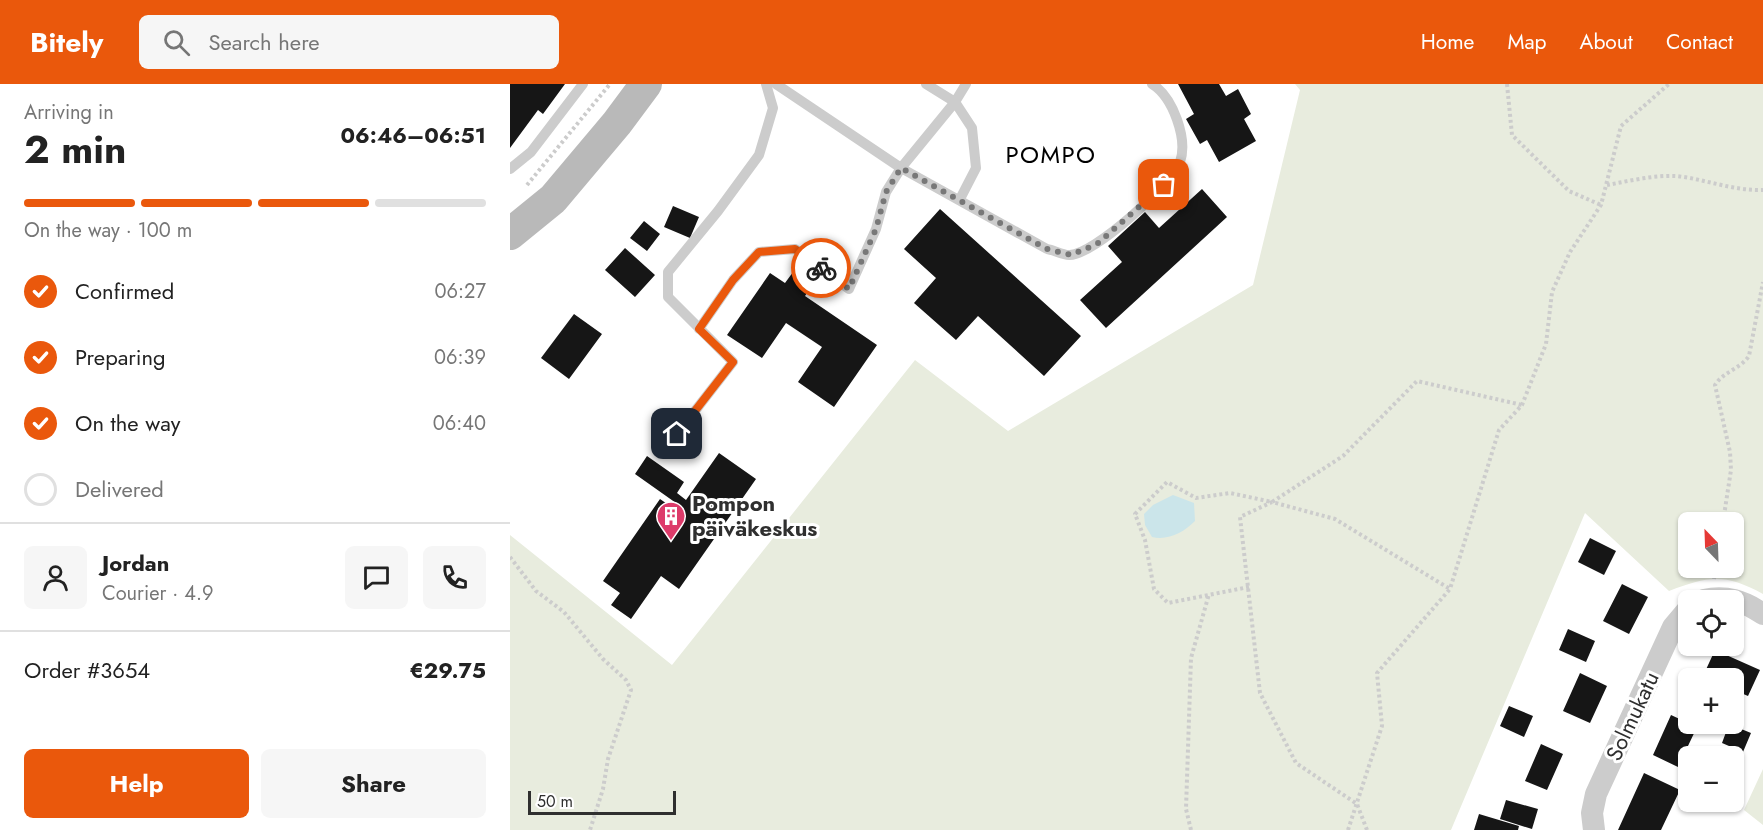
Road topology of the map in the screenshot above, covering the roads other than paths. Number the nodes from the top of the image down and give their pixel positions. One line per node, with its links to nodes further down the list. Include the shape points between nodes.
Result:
1 (584, 84): 10 (lane, via 531,152)
2 (646, 84): 12 (street, via 553,199)
3 (766, 84): 13 (lane, via 773,108 759,155 668,272 668,297)
4 (776, 84): 9 (lane)
5 (926, 84): 8 (lane)
6 (966, 84): 8 (lane)
7 (1152, 84): 11 (lane, via 1181,122 1180,161 1164,185 1097,244 1071,255 1047,249)
8 (955, 102): 9 (lane); 11 (lane, via 972,128 976,168)
9 (901, 168): 11 (lane); 13 (lane, via 886,192 876,229 849,289 795,249 759,252 733,280)
10 (510, 169)
11 (960, 200)
12 (510, 234)
13 (699, 329): 14 (lane, via 733,362)
14 (677, 434)
15 (1744, 604): 16 (street)
16 (1763, 614)
17 (1678, 621): 18 (street, Solmukatu, via 1596,794)
18 (1594, 830)

